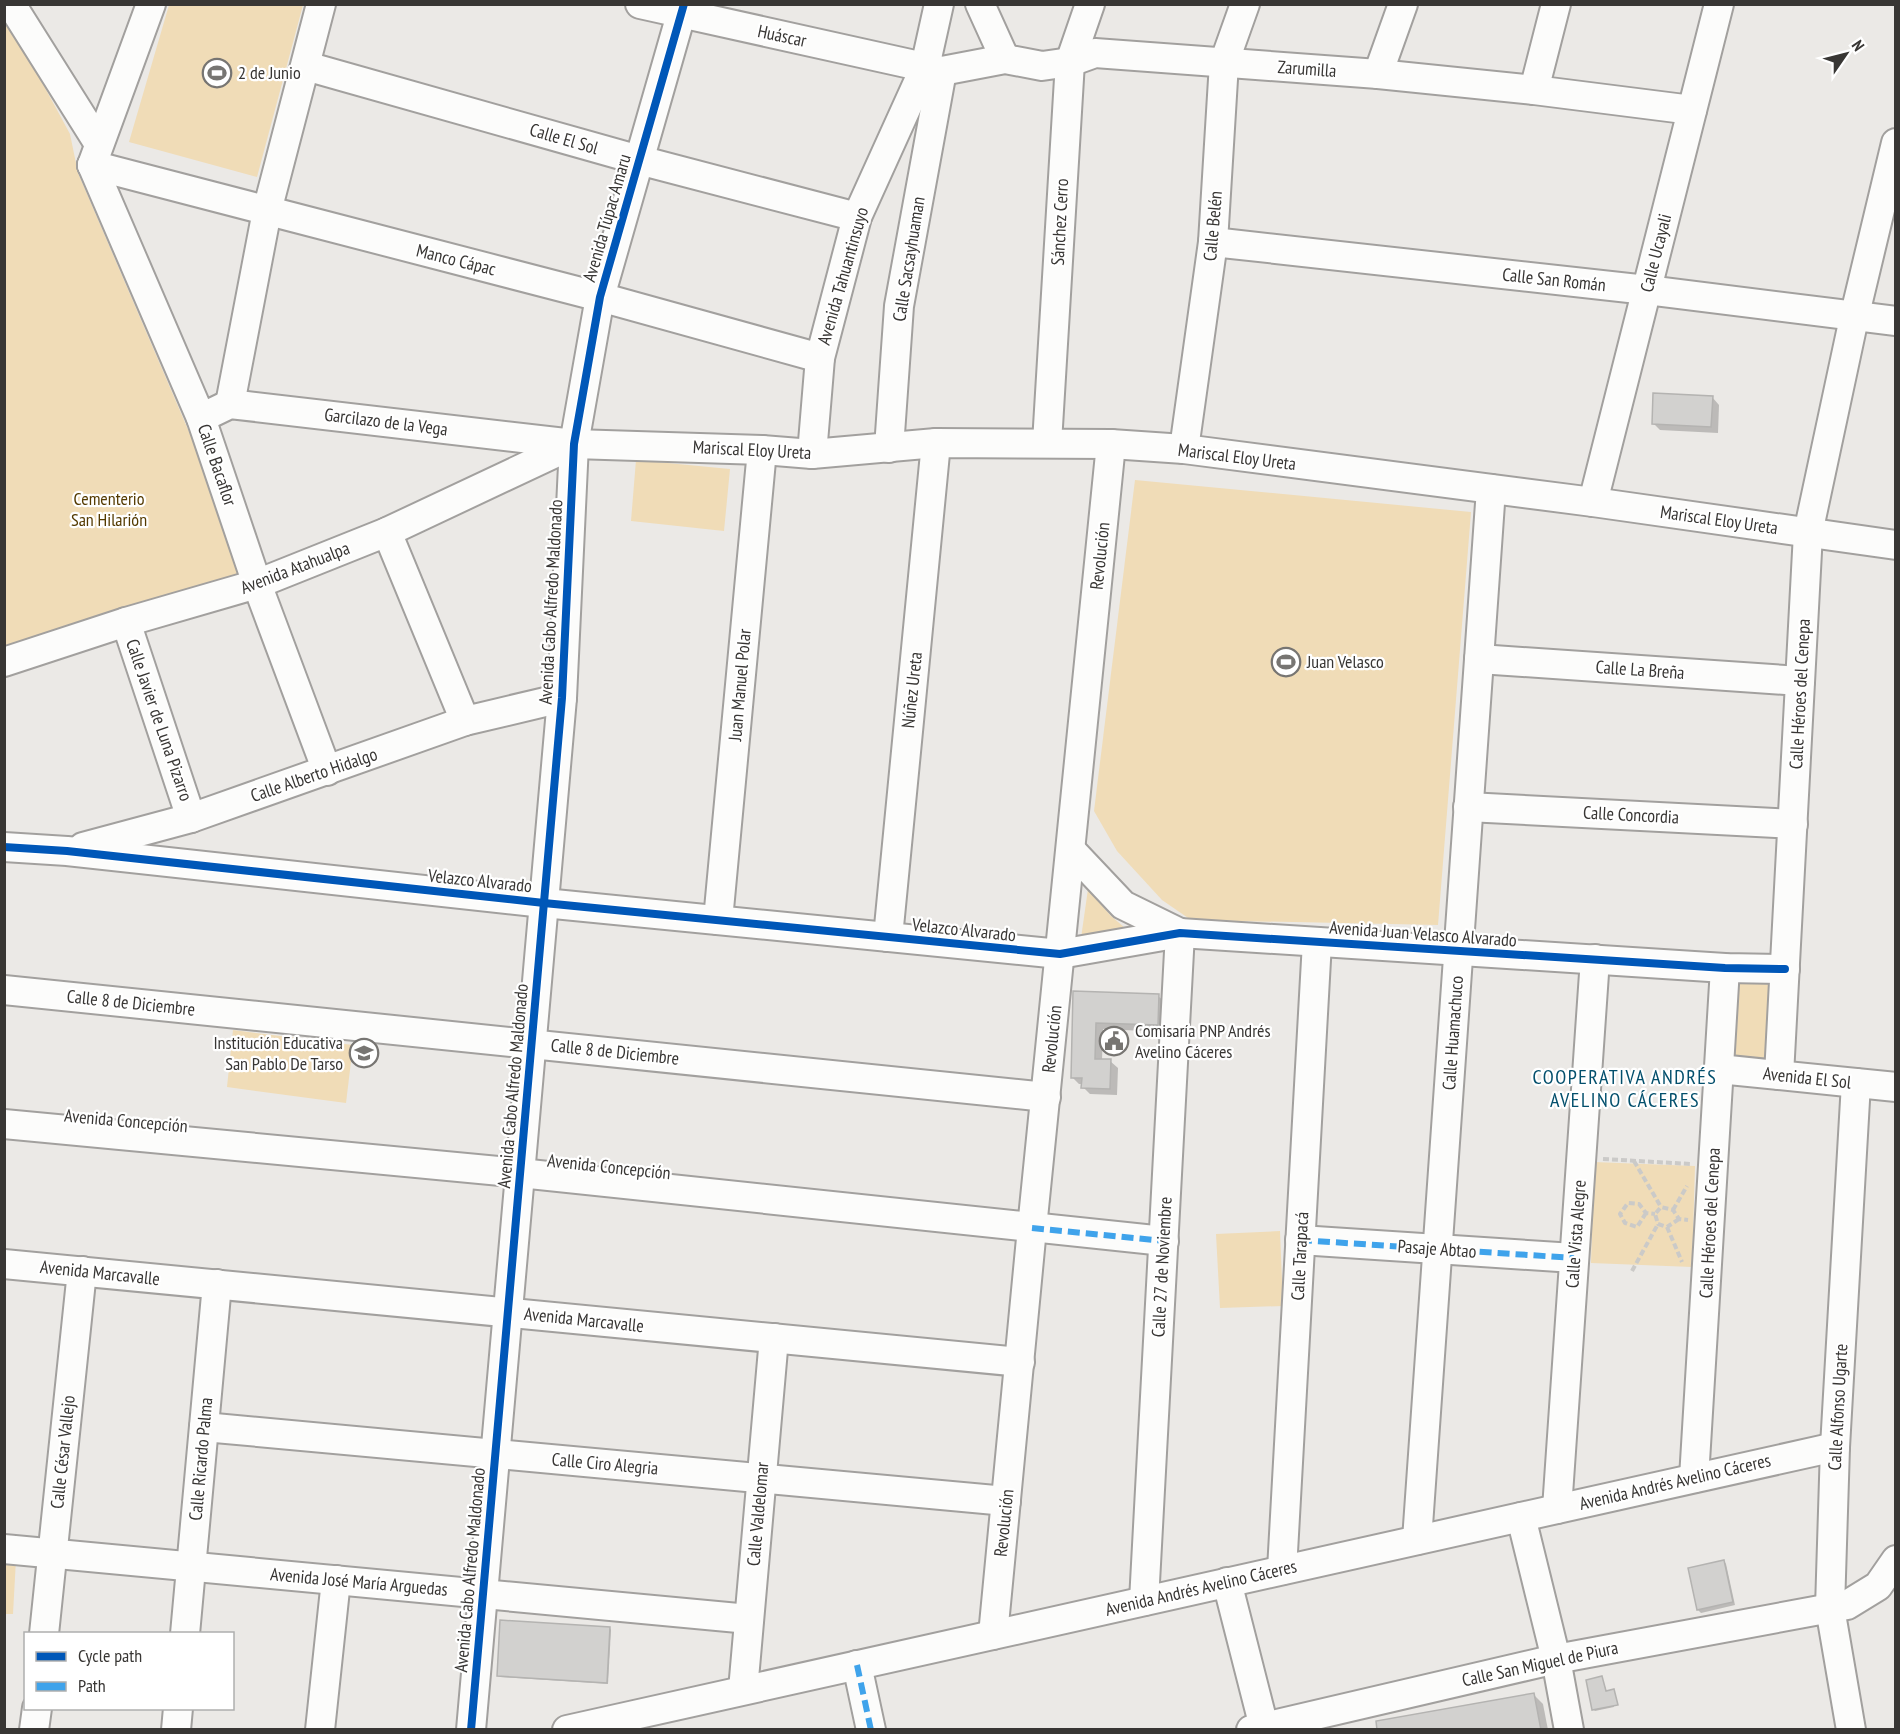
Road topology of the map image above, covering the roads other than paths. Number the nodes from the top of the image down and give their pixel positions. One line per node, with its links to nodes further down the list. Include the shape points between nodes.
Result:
1 (11, 4): 22 (street, Calle Bacaflor)
2 (151, 4): 22 (street)
3 (321, 4): 16 (street)
4 (640, 4): 12 (street, Huáscar)
5 (939, 4): 17 (street, Avenida Tahuantinsuyo)
6 (980, 4): 13 (street)
7 (1090, 4): 14 (street, Sánchez Cerro)
8 (1245, 4): 15 (street, Calle Belén)
9 (1403, 4): 18 (street)
10 (1556, 4): 19 (street)
11 (1719, 4): 20 (street, Calle Ucayali)
12 (683, 10): 17 (street, Huáscar); 23 (street, Avenida Túpac Amaru)
13 (1005, 59): 14 (street, Zarumilla, via 1042,66); 17 (street, Zarumilla)
14 (1070, 62): 15 (street, Zarumilla, via 1095,53); 35 (street, Sánchez Cerro)
15 (1224, 63): 18 (street, Zarumilla); 26 (street, Calle Belén)
16 (306, 66): 23 (street, Calle El Sol); 24 (street)
17 (933, 69): 25 (street, Avenida Tahuantinsuyo); 38 (street, Calle Sacsayhuaman, via 899,306)
18 (1378, 74): 19 (street, Zarumilla)
19 (1534, 90): 20 (street, Zarumilla)
20 (1692, 110): 27 (street, Calle Ucayali)
21 (1896, 144): 29 (street, Calle Héroes del Cenepa)
22 (95, 154): 24 (street, Manco Cápac); 33 (street, Calle Bacaflor)
23 (639, 160): 25 (street, Calle El Sol); 28 (street, Avenida Túpac Amaru)
24 (267, 211): 28 (street, Manco Cápac); 32 (street)
25 (857, 217): 31 (street, Avenida Tahuantinsuyo)
26 (1213, 242): 27 (street, Calle San Román); 39 (street, Calle Belén)
27 (1647, 290): 29 (street, Calle San Román); 43 (street, Calle Ucayali)
28 (600, 297): 31 (street, Manco Cápac); 36 (street, Avenida Túpac Amaru)
29 (1854, 318): 30 (street, Calle San Román); 45 (street, Calle Héroes del Cenepa)
30 (1896, 321)
31 (820, 358): 41 (street, Avenida Tahuantinsuyo)
32 (230, 404): 33 (street); 36 (street, Garcilazo de la Vega)
33 (201, 418): 47 (street, Calle Bacaflor)
34 (936, 442): 35 (street, Mariscal Eloy Ureta); 38 (street, Mariscal Eloy Ureta); 64 (street, Núñez Ureta)
35 (1047, 443): 37 (street, Mariscal Eloy Ureta)
36 (574, 444): 40 (street, Mariscal Eloy Ureta); 44 (street, Avenida Atahualpa); 52 (street, Avenida Cabo Alfredo Maldonado)
37 (1111, 444): 39 (street, Mariscal Eloy Ureta); 59 (street, Revolución)
38 (889, 448): 41 (street, Mariscal Eloy Ureta)
39 (1184, 449): 42 (street, Mariscal Eloy Ureta)
40 (762, 450): 41 (street, Mariscal Eloy Ureta); 62 (street, Juan Manuel Polar)
41 (812, 454)
42 (1491, 489): 43 (street, Mariscal Eloy Ureta); 49 (street, Calle Huamachuco)
43 (1593, 502): 45 (street, Mariscal Eloy Ureta)
44 (387, 532): 47 (street, Avenida Atahualpa); 53 (street)
45 (1808, 533): 46 (street, Mariscal Eloy Ureta); 51 (street, Calle Héroes del Cenepa)
46 (1896, 545)
47 (257, 584): 48 (street, Avenida Atahualpa); 54 (street, Calle Bacaflor)
48 (126, 622): 50 (street, Avenida Atahualpa); 56 (street, Calle Javier de Luna Pizarro)
49 (1479, 659): 51 (street, Calle La Breña); 55 (street, Calle Huamachuco)
50 (4, 662)
51 (1800, 681): 57 (street, Calle Héroes del Cenepa)
52 (562, 698): 53 (street, Calle Alberto Hidalgo); 61 (street, Avenida Cabo Alfredo Maldonado)
53 (465, 721): 54 (street, Calle Alberto Hidalgo)
54 (327, 771): 56 (street, Calle Alberto Hidalgo)
55 (1468, 807): 57 (street, Calle Concordia); 66 (street, Calle Huamachuco)
56 (191, 818): 60 (street, Calle Alberto Hidalgo)
57 (1793, 824): 70 (street, Calle Héroes del Cenepa)
58 (4, 848): 60 (street, Velazco Alvarado)
59 (1071, 850): 63 (street, via 1123,905); 67 (street, Revolución)
60 (67, 851): 61 (street, Velazco Alvarado)
61 (544, 903): 62 (street, Velazco Alvarado); 72 (street, Avenida Cabo Alfredo Maldonado)
62 (718, 920): 64 (street, Velazco Alvarado)
63 (1180, 933): 65 (street, Avenida Juan Velasco Alvarado); 67 (street, Avenida Juan Velasco Alvarado); 82 (street, Calle 27 de Noviembre)
64 (888, 937): 67 (street, Velazco Alvarado)
65 (1317, 942): 66 (street, Avenida Juan Velasco Alvarado); 81 (street, Calle Tarapacá)
66 (1458, 951): 68 (street, Avenida Juan Velasco Alvarado); 83 (street, Calle Huamachuco)
67 (1060, 954): 77 (street, Revolución)
68 (1595, 959): 69 (street, Avenida Juan Velasco Alvarado); 84 (street, Calle Vista Alegre)
69 (1725, 968): 70 (street, Avenida Juan Velasco Alvarado); 73 (street, Calle Héroes del Cenepa)
70 (1785, 969): 74 (street, Calle Héroes del Cenepa)
71 (4, 990): 72 (street, Calle 8 de Diciembre)
72 (531, 1043): 77 (street, Calle 8 de Diciembre); 79 (street, Avenida Cabo Alfredo Maldonado)
73 (1719, 1069): 74 (street, Avenida El Sol); 95 (street, Calle Héroes del Cenepa)
74 (1779, 1075): 75 (street, Avenida El Sol)
75 (1856, 1083): 76 (street, Avenida El Sol); 92 (street, Calle Alfonso Ugarte)
76 (1896, 1086)
77 (1046, 1097): 80 (street, Revolución)
78 (4, 1124): 79 (street, Avenida Concepción)
79 (520, 1173): 80 (street, Avenida Concepción); 88 (street, Avenida Cabo Alfredo Maldonado)
80 (1032, 1228): 82 (street, Avenida Concepción); 90 (street, Revolución)
81 (1300, 1240): 83 (street, Pasaje Abtao); 104 (street, Calle Tarapacá)
82 (1164, 1241): 108 (street, Calle 27 de Noviembre)
83 (1437, 1249): 84 (street, Pasaje Abtao); 99 (street, Calle Huamachuco)
84 (1574, 1258): 97 (street, Calle Vista Alegre)
85 (4, 1264): 86 (street, Avenida Marcavalle)
86 (82, 1271): 87 (street, Avenida Marcavalle); 101 (street, Calle César Vallejo)
87 (216, 1284): 88 (street, Avenida Marcavalle); 91 (street, Calle Ricardo Palma)
88 (508, 1312): 89 (street, Avenida Marcavalle); 93 (street, Avenida Cabo Alfredo Maldonado)
89 (774, 1338): 90 (street, Avenida Marcavalle); 94 (street, Calle Valdelomar)
90 (1020, 1362): 96 (street, Revolución)
91 (204, 1427): 93 (street, Calle Ciro Alegria); 103 (street, Calle Ricardo Palma)
92 (1835, 1447): 95 (street, Avenida Andrés Avelino Cáceres); 109 (street, Calle Alfonso Ugarte)
93 (495, 1454): 94 (street, Calle Ciro Alegria); 107 (street, Avenida Cabo Alfredo Maldonado)
94 (761, 1478): 96 (street, Calle Ciro Alegria); 110 (street, Calle Valdelomar)
95 (1694, 1478): 97 (street, Avenida Andrés Avelino Cáceres)
96 (1006, 1501): 113 (street, Revolución)
97 (1557, 1509): 98 (street, Avenida Andrés Avelino Cáceres)
98 (1521, 1517): 99 (street, Avenida Andrés Avelino Cáceres); 114 (street)
99 (1417, 1540): 104 (street, Avenida Andrés Avelino Cáceres)
100 (4, 1549): 101 (street, Avenida José María Arguedas)
101 (52, 1554): 103 (street, Avenida José María Arguedas); 111 (street, Calle César Vallejo)
102 (1896, 1560): 109 (street, Calle San Miguel de Piura, via 1878,1586 1846,1605)
103 (191, 1566): 105 (street, Avenida José María Arguedas); 112 (street, Calle Ricardo Palma)
104 (1282, 1570): 106 (street, Avenida Andrés Avelino Cáceres)
105 (336, 1580): 107 (street, Avenida José María Arguedas); 122 (street)
106 (1227, 1582): 108 (street, Avenida Andrés Avelino Cáceres); 119 (street)
107 (483, 1594): 110 (street, Avenida José María Arguedas); 123 (street, Avenida Cabo Alfredo Maldonado)
108 (1144, 1601): 113 (street, Avenida Andrés Avelino Cáceres)
109 (1830, 1608): 114 (street, Calle San Miguel de Piura); 127 (street, Calle Alfonso Ugarte)
110 (749, 1618): 116 (street, Calle Valdelomar)
111 (44, 1632)
112 (185, 1632)
113 (993, 1635): 115 (street, Avenida Andrés Avelino Cáceres)
114 (1556, 1659): 119 (street, Calle San Miguel de Piura); 126 (street)
115 (857, 1665): 116 (street, Avenida Andrés Avelino Cáceres); 125 (street)
116 (743, 1690): 124 (street, Avenida Andrés Avelino Cáceres)
117 (37, 1710): 120 (street)
118 (178, 1710): 121 (street)
119 (1258, 1728)
120 (34, 1730)
121 (176, 1730)
122 (320, 1730)
123 (471, 1730)
124 (567, 1730)
125 (871, 1730)
126 (1569, 1730)
127 (1851, 1730)

